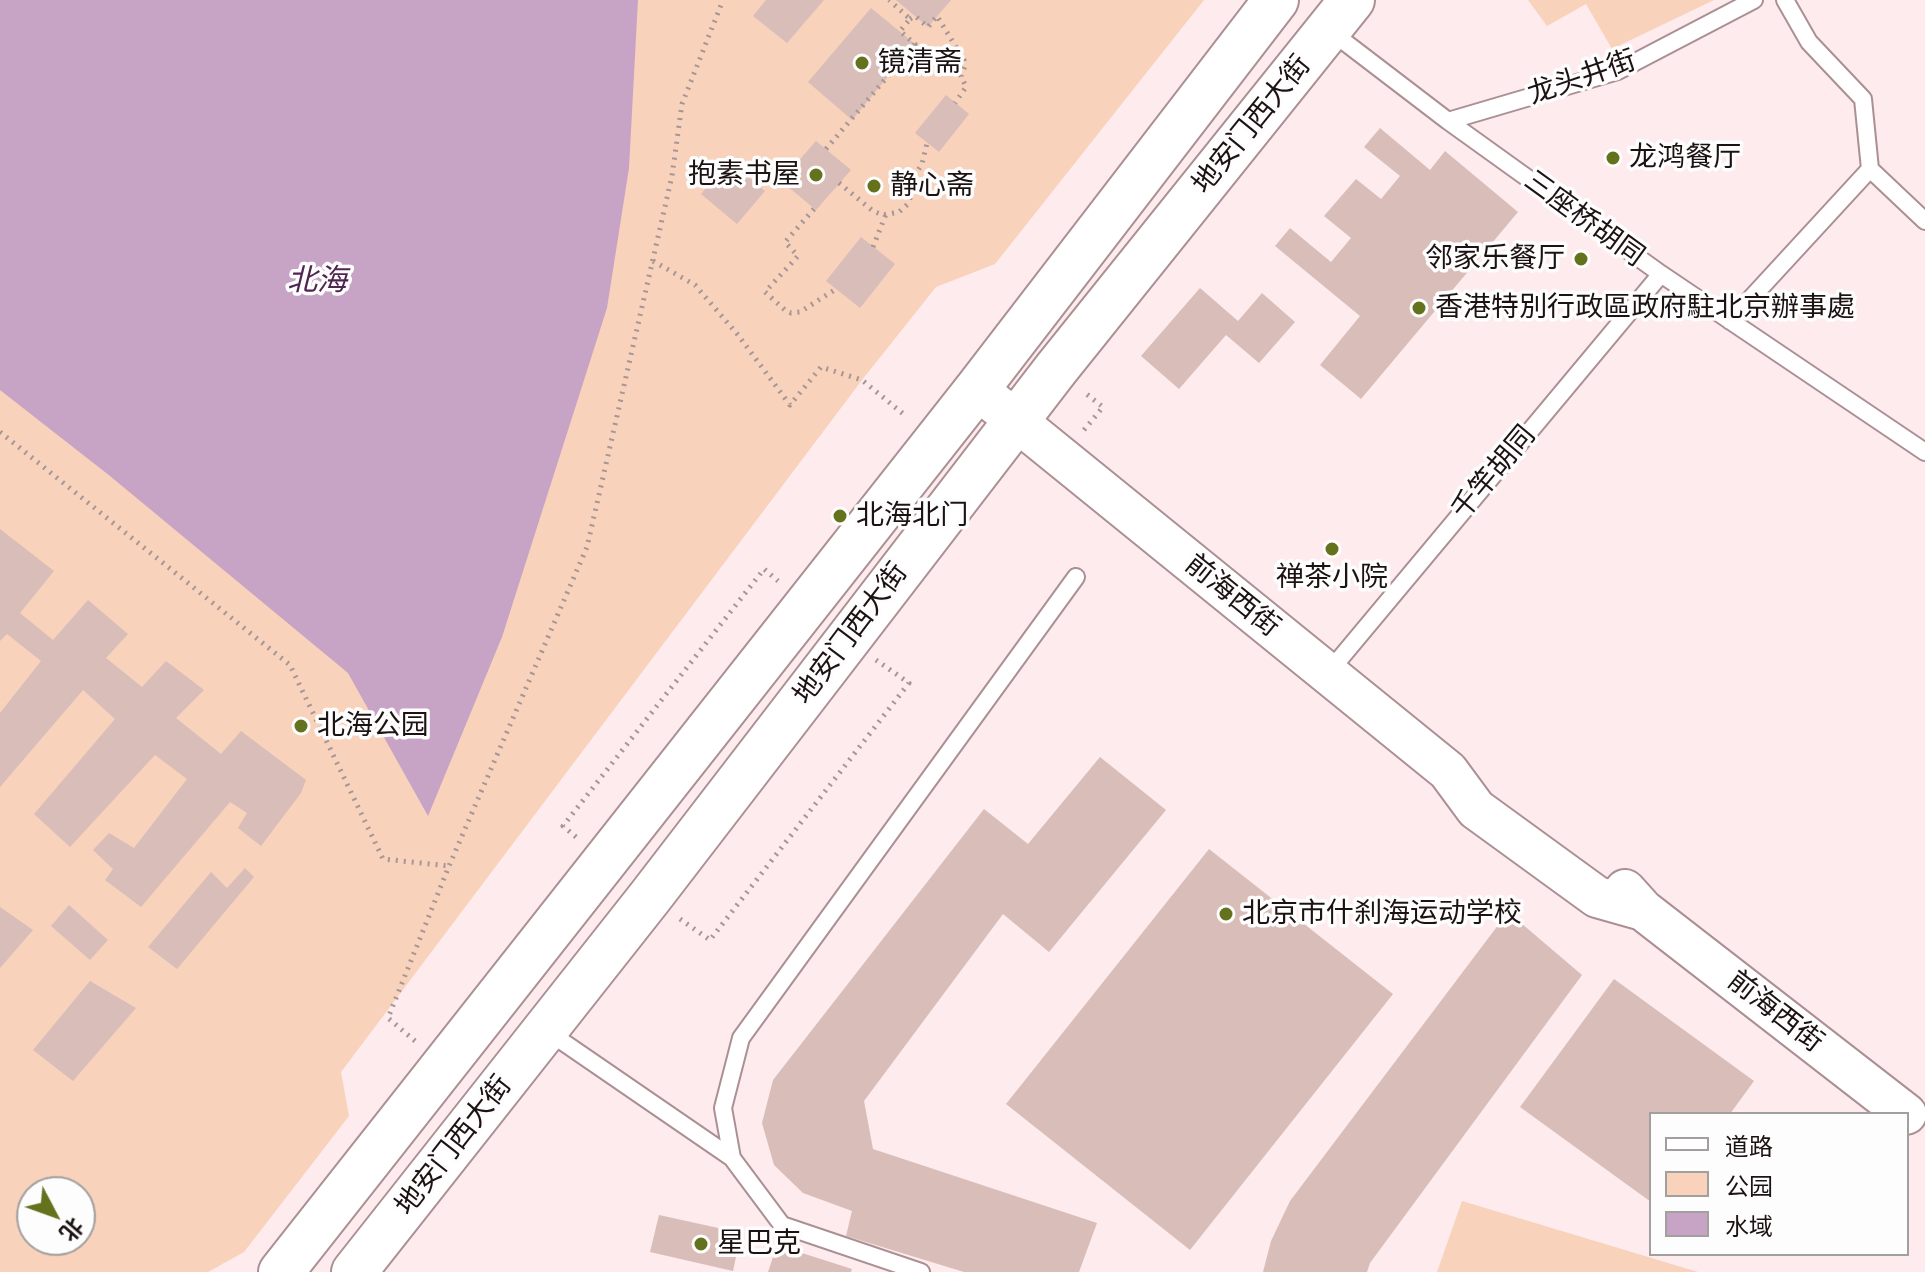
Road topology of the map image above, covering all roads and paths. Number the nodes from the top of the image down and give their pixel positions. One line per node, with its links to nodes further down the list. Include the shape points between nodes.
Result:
1 (723, 0): 18 (path, via 682,104)
2 (889, 0): 7 (path)
3 (1276, 0): 22 (main road, 地安门西大街)
4 (1754, 0): 9 (lane, 龙头井街, via 1618,71)
5 (1785, 0): 12 (lane, via 1809,42 1863,99)
6 (1341, 15): 9 (lane, 三座桥胡同); 23 (main road, 地安门西大街)
7 (910, 19): 8 (path, via 915,16 928,27 937,16 964,60 961,76 966,87); 11 (path, via 900,31 915,44)
8 (955, 103)
9 (1448, 121): 19 (lane, 三座桥胡同)
10 (927, 143): 15 (path, via 909,203)
11 (826, 149)
12 (1870, 169): 16 (lane); 21 (lane)
13 (839, 183): 15 (path, via 873,211)
14 (814, 209): 20 (path, via 785,242 798,256 765,292 791,313)
15 (886, 214): 17 (path)
16 (1925, 221)
17 (873, 247)
18 (653, 261): 25 (path, via 695,285 790,405 821,367 862,380); 32 (path, via 587,547)
19 (1661, 274): 21 (lane, 三座桥胡同); 29 (lane, 千竿胡同)
20 (836, 289)
21 (1730, 321): 26 (lane, 三座桥胡同)
22 (977, 389): 23 (street, 前海西街); 25 (main road, 地安门西大街)
23 (1017, 420): 29 (street, 前海西街); 34 (main road, 地安门西大街)
24 (0, 432): 32 (path, via 290,665 383,859)
25 (935, 441): 35 (main road, 地安门西大街)
26 (1925, 452)
27 (764, 569): 31 (path)
28 (1076, 577): 39 (lane, via 741,1038 723,1108)
29 (1328, 673): 36 (street, 前海西街, via 1448,771 1476,809 1597,897 1643,910)
30 (909, 683): 33 (path)
31 (563, 826)
32 (449, 866): 35 (path, via 388,1018)
33 (710, 940)
34 (546, 1030): 39 (lane); 41 (main road, 地安门西大街)
35 (444, 1065): 40 (main road, 地安门西大街)
36 (1904, 1112)
37 (1909, 1116): 38 (street, 前海西街)
38 (1925, 1129)
39 (732, 1158): 42 (lane, via 782,1225)
40 (281, 1272)
41 (354, 1272)
42 (921, 1272)

